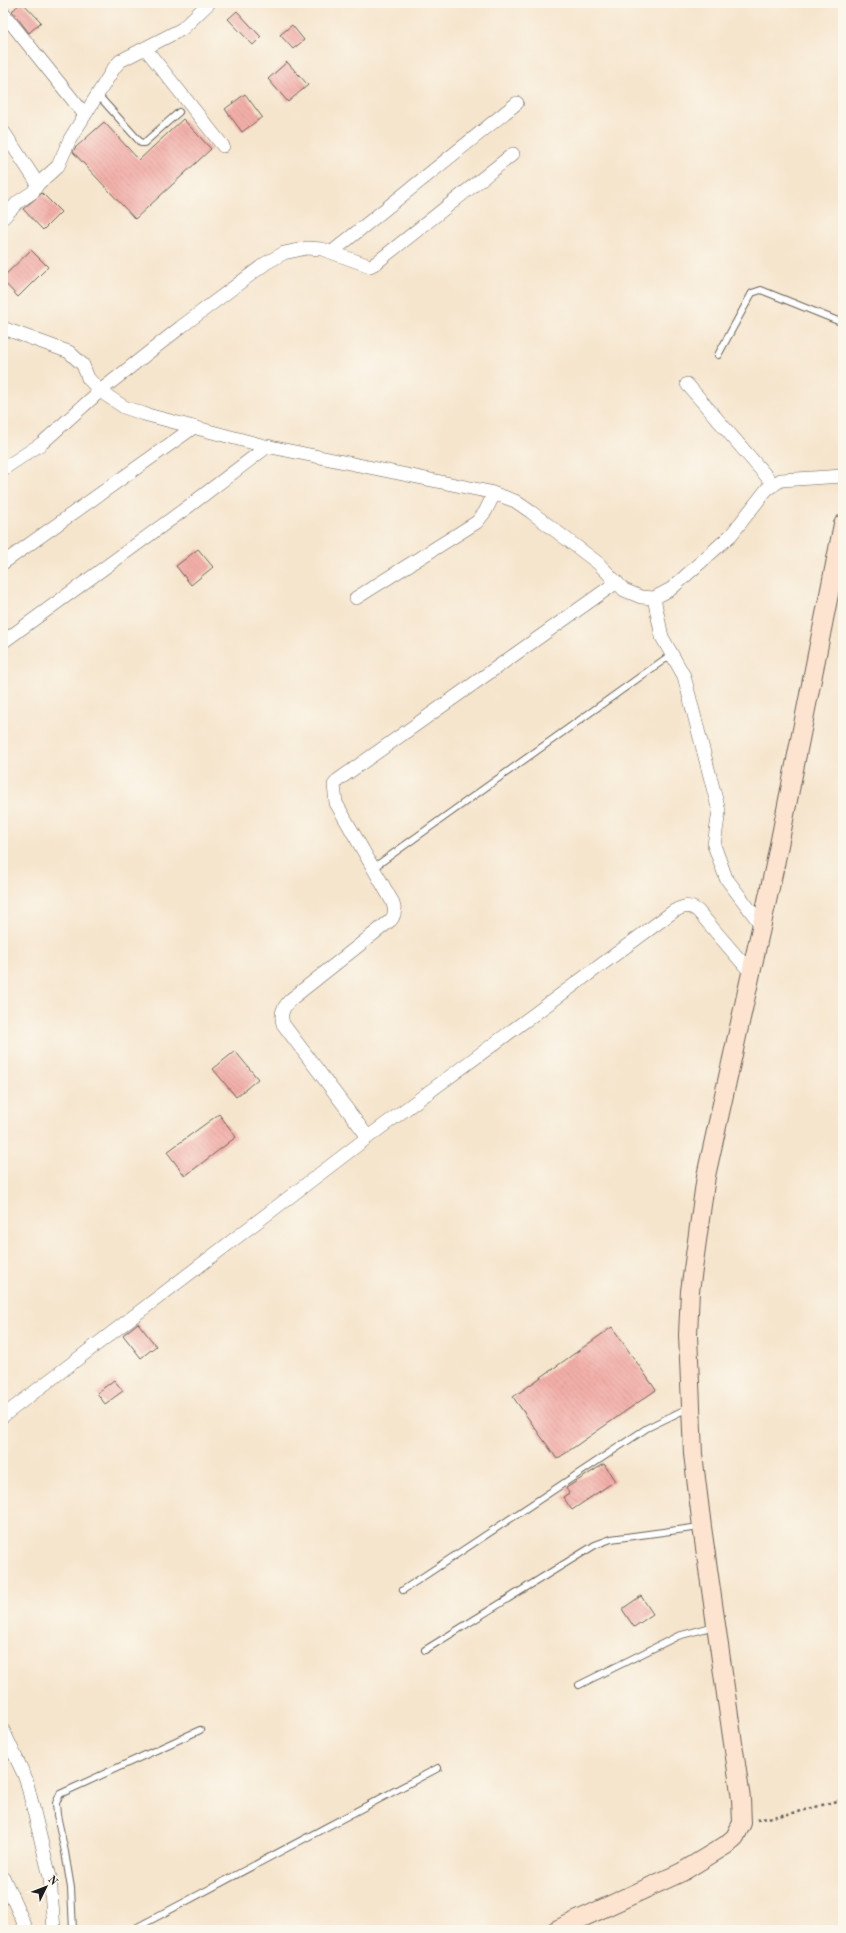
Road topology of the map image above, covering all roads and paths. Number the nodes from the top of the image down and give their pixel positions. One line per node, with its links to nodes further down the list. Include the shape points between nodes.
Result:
1 (209, 3): 3 (street, via 182,29)
2 (3, 13): 7 (street)
3 (145, 48): 4 (street, via 120,61); 9 (street)
4 (98, 94): 6 (lane, via 141,143); 7 (street)
5 (517, 103): 13 (street)
6 (179, 112)
7 (85, 115): 11 (street, via 70,139 58,166)
8 (3, 131): 11 (street)
9 (222, 146)
10 (514, 154): 13 (street, via 376,263 365,265)
11 (38, 184): 12 (street, via 33,192 18,202)
12 (3, 218)
13 (332, 252): 18 (street, via 322,249 301,249 284,253 266,263)
14 (843, 323): 16 (lane, via 761,290 755,291)
15 (3, 328): 18 (street, via 69,352 83,365 88,378)
16 (718, 355)
17 (687, 384): 23 (street)
18 (100, 391): 19 (street, via 124,407); 21 (street, via 41,444)
19 (194, 427): 20 (street); 26 (street)
20 (268, 446): 24 (street); 30 (street)
21 (3, 469)
22 (843, 476): 23 (street, via 782,480)
23 (774, 484): 29 (street, via 767,489 731,535 671,589)
24 (494, 494): 27 (street, via 515,501 531,512 598,563); 28 (street, via 477,522)
25 (843, 524): 33 (street)
26 (3, 564)
27 (617, 582): 29 (street, via 624,590 641,597); 32 (street, via 338,780 334,785 336,803)
28 (356, 598)
29 (654, 598): 31 (street, via 662,637)
30 (3, 642)
31 (672, 654): 32 (lane); 33 (street, via 684,676 719,811 714,845 726,878)
32 (373, 868): 35 (street, via 395,908 391,920 290,1000 281,1015 283,1024)
33 (762, 926): 34 (street)
34 (751, 973): 35 (street, via 698,911 692,906 684,906); 36 (street, via 706,1176 690,1291 688,1335)
35 (368, 1137): 37 (street)
36 (691, 1406): 38 (street, via 693,1454); 39 (lane, via 646,1428)
37 (3, 1416)
38 (702, 1527): 40 (street); 41 (lane, via 612,1540 596,1545)
39 (403, 1590)
40 (716, 1626): 42 (lane, via 678,1636); 47 (street, via 741,1799)
41 (425, 1650)
42 (579, 1686)
43 (3, 1730): 50 (street, via 26,1779 50,1877)
44 (200, 1730): 51 (lane, via 57,1797 57,1815 71,1888)
45 (438, 1768): 52 (lane)
46 (843, 1798): 47 (path, via 798,1812)
47 (742, 1822): 53 (street, via 735,1837 706,1859)
48 (3, 1877): 49 (street)
49 (27, 1930)
50 (54, 1930)
51 (72, 1930)
52 (132, 1930)
53 (556, 1930)

